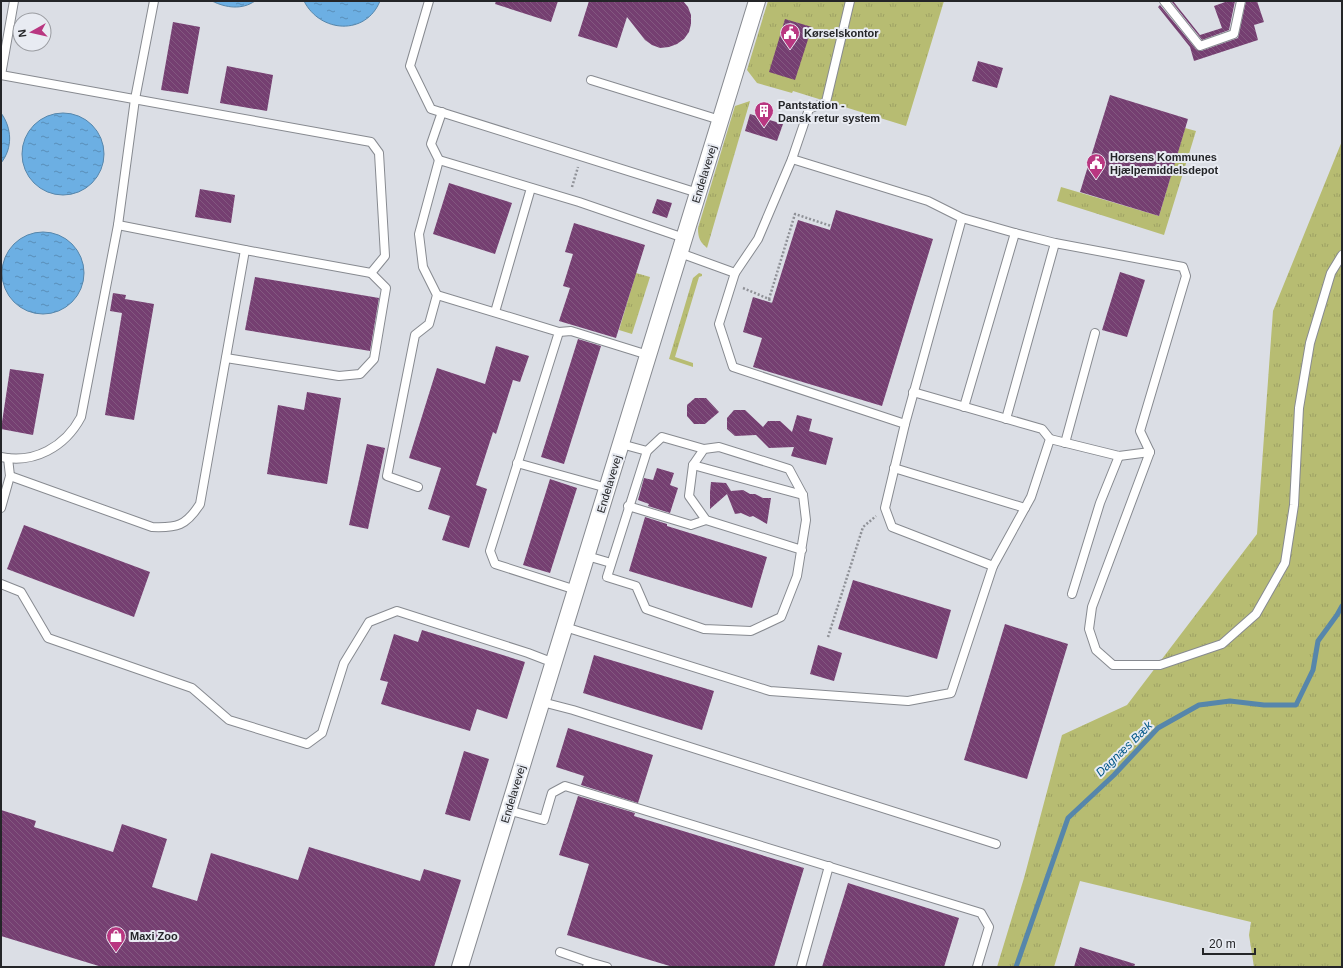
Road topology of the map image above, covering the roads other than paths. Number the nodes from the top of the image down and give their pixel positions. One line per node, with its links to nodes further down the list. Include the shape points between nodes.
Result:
1 (14, 1): 8 (lane)
2 (154, 1): 10 (lane)
3 (430, 1): 11 (lane, via 410,66 431,109)
4 (757, 1): 12 (street, Endelavevej)
5 (850, 1): 13 (lane, via 826,102 809,109)
6 (1164, 1): 7 (lane, via 1200,46 1234,34)
7 (1241, 1)
8 (1, 75): 10 (lane)
9 (591, 80): 12 (lane)
10 (136, 99): 18 (lane); 24 (lane, via 371,142 379,153 385,256)
11 (442, 112): 14 (lane, via 431,144); 16 (lane)
12 (720, 120): 16 (street, Endelavevej)
13 (792, 159): 17 (lane, via 928,201); 25 (lane, via 758,239)
14 (440, 160): 15 (lane); 26 (lane, via 419,234 423,267)
15 (531, 188): 21 (lane, via 579,202); 27 (lane)
16 (698, 193): 21 (street, Endelavevej)
17 (962, 218): 19 (lane); 32 (lane)
18 (118, 225): 22 (lane); 43 (lane, via 81,417 62,441 44,454 26,458)
19 (1015, 233): 20 (lane); 33 (lane)
20 (1055, 243): 34 (lane); 41 (lane, via 1183,267 1186,276 1140,431)
21 (682, 245): 25 (lane); 30 (street, Endelavevej)
22 (246, 250): 24 (lane); 31 (lane)
23 (1342, 255): 41 (lane, via 1331,273 1310,343 1299,408 1294,505 1281,570 1256,614 1222,644 1160,665 1114,665 1096,650 1089,629 1092,608)
24 (371, 272): 31 (lane, via 386,288 374,358 360,374 339,376)
25 (734, 273): 35 (lane, via 720,324 734,367)
26 (437, 295): 27 (lane); 48 (lane, via 429,324 415,335 387,476)
27 (494, 312): 28 (lane)
28 (559, 332): 30 (lane, via 571,331); 44 (lane)
29 (1096, 333): 37 (lane)
30 (648, 355): 38 (street, Endelavevej)
31 (226, 358): 47 (lane, via 200,504 185,523 167,528 152,527)
32 (913, 392): 33 (lane); 35 (lane)
33 (964, 407): 34 (lane)
34 (1006, 419): 36 (lane, via 1042,429)
35 (905, 424): 46 (lane)
36 (1050, 439): 37 (lane); 53 (lane, via 1031,497)
37 (1065, 442): 42 (lane)
38 (621, 444): 40 (lane); 49 (street, Endelavevej)
39 (704, 449): 40 (lane, via 662,437); 45 (lane); 50 (lane, via 719,447 789,469)
40 (647, 451): 51 (lane)
41 (1150, 452): 42 (lane)
42 (1119, 456): 61 (lane, via 1100,503)
43 (4, 457): 47 (lane)
44 (517, 462): 49 (lane); 60 (lane, via 490,551 495,564)
45 (693, 465): 50 (lane); 54 (lane, via 689,496)
46 (894, 468): 53 (lane); 58 (lane, via 885,508 892,527)
47 (10, 476): 52 (lane)
48 (418, 487)
49 (607, 488): 56 (street, Endelavevej)
50 (803, 495): 55 (lane, via 806,520)
51 (628, 506): 54 (lane, via 691,525); 57 (lane)
52 (1, 508)
53 (1024, 508): 58 (lane)
54 (706, 520): 55 (lane)
55 (802, 550): 57 (lane, via 797,576 781,617 751,631 704,629 646,609 636,586 607,577)
56 (588, 556): 57 (lane); 60 (street, Endelavevej)
57 (611, 563)
58 (993, 566): 62 (lane, via 951,693 908,702 770,691)
59 (1, 584): 63 (lane, via 20,592 48,638 192,688 229,720 307,744 322,733 344,663 369,622 396,611)
60 (576, 590): 62 (street, Endelavevej)
61 (1072, 594)
62 (564, 627): 63 (street, Endelavevej)
63 (554, 663): 64 (street, Endelavevej)
64 (542, 702): 65 (street, Endelavevej); 66 (lane)
65 (508, 810): 67 (lane, via 544,820 552,793 565,786); 70 (street, Endelavevej)
66 (996, 844)
67 (829, 866): 72 (lane); 73 (lane, via 981,913 989,927)
68 (560, 952): 69 (lane)
69 (588, 964): 71 (lane)
70 (460, 967)
71 (607, 967)
72 (801, 967)
73 (977, 967)

